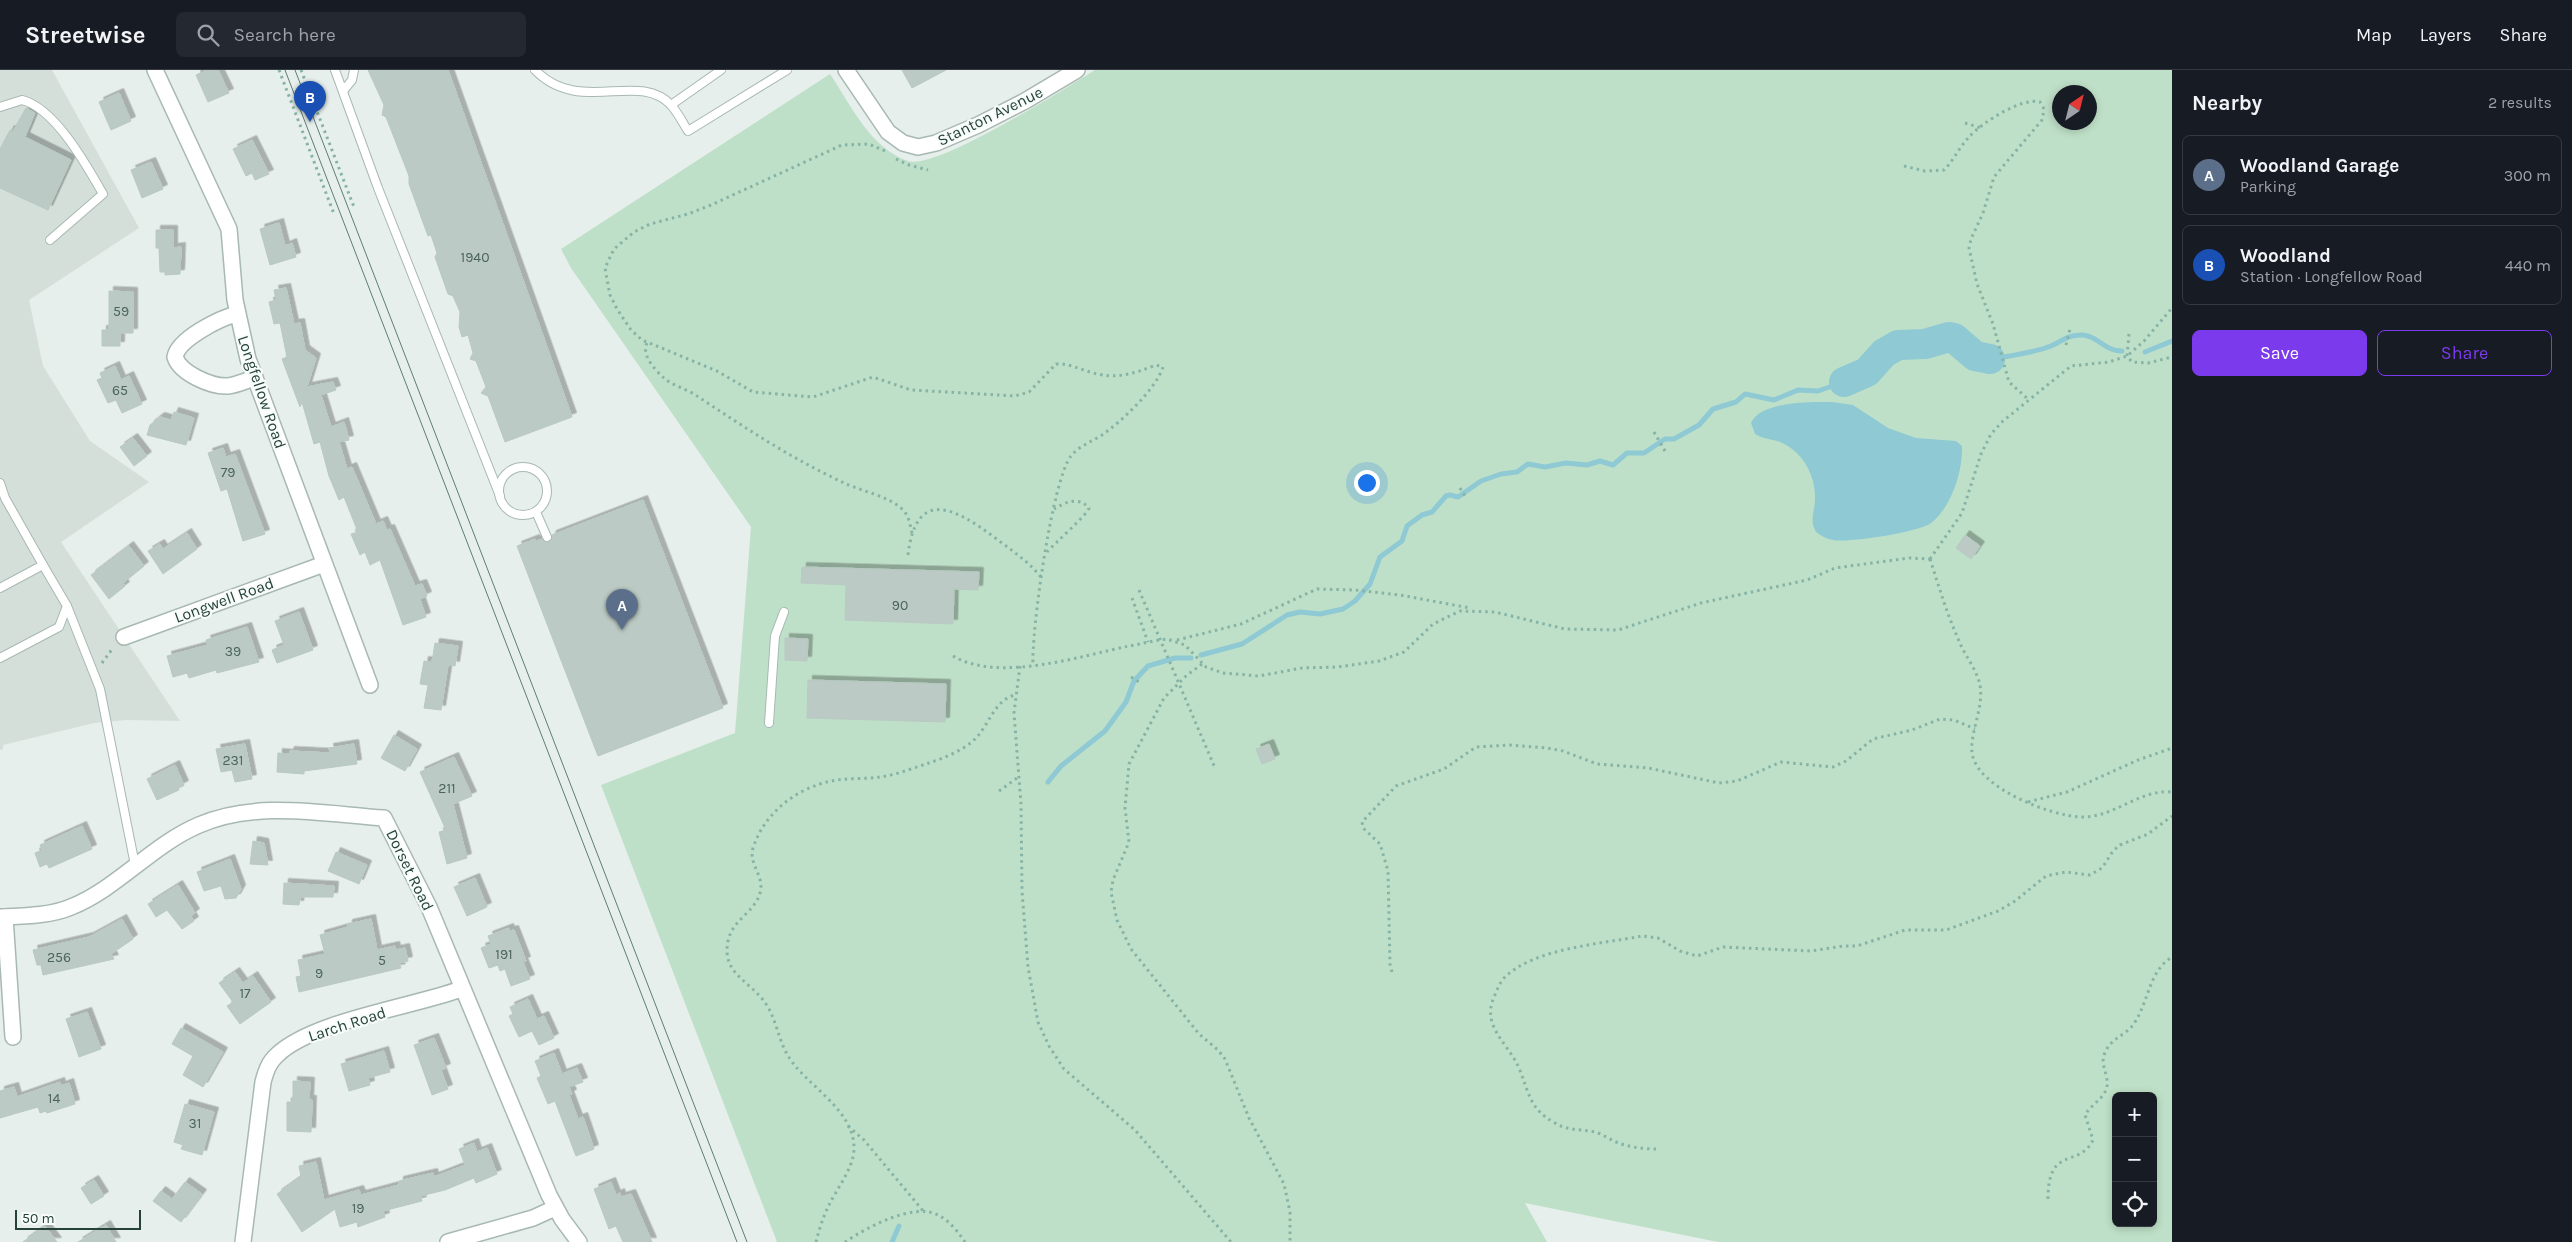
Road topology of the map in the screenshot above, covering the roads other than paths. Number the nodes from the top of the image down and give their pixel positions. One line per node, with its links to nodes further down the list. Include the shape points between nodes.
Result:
1 (155, 70): 13 (street, Longfellow Road, via 226,220)
2 (335, 70): 9 (lane)
3 (354, 70): 9 (lane, via 352,80)
4 (535, 70): 10 (lane, via 565,90 637,89 651,92)
5 (722, 70): 10 (lane)
6 (787, 70): 10 (lane, via 688,131)
7 (846, 70): 8 (street, Stanton Avenue, via 888,132 903,143 918,147 978,125)
8 (1077, 70)
9 (343, 91): 16 (lane)
10 (671, 105)
11 (0, 107): 12 (lane, via 22,100 42,110 82,157 103,194)
12 (50, 240)
13 (237, 314): 14 (street, Longfellow Road); 14 (street, via 208,326 181,346 175,357 186,371 220,386)
14 (254, 378): 19 (street, Longfellow Road)
15 (0, 483): 20 (lane, via 5,498)
16 (500, 496): 17 (lane, via 512,513 526,515); 17 (lane, via 500,483 508,473 519,468 533,469 547,488 546,501)
17 (536, 512): 18 (lane)
18 (547, 537)
19 (324, 564): 24 (street, Longwell Road); 26 (street, Longfellow Road)
20 (43, 565): 21 (lane); 22 (lane)
21 (0, 588)
22 (67, 606): 25 (lane, via 58,627); 28 (lane, via 96,677)
23 (784, 612): 27 (lane, via 774,636)
24 (124, 636)
25 (0, 658)
26 (370, 685)
27 (768, 723)
28 (135, 865): 29 (street, Dorset Road, via 70,908); 30 (street, Dorset Road, via 198,825 234,815 287,811 384,818 429,907)
29 (3, 917): 31 (street)
30 (461, 988): 32 (street, Dorset Road); 33 (street, Larch Road, via 318,1031 292,1044 273,1059 264,1082)
31 (13, 1037)
32 (555, 1208): 34 (street, via 533,1218); 35 (street, Dorset Road)
33 (243, 1242)
34 (448, 1242)
35 (579, 1242)

